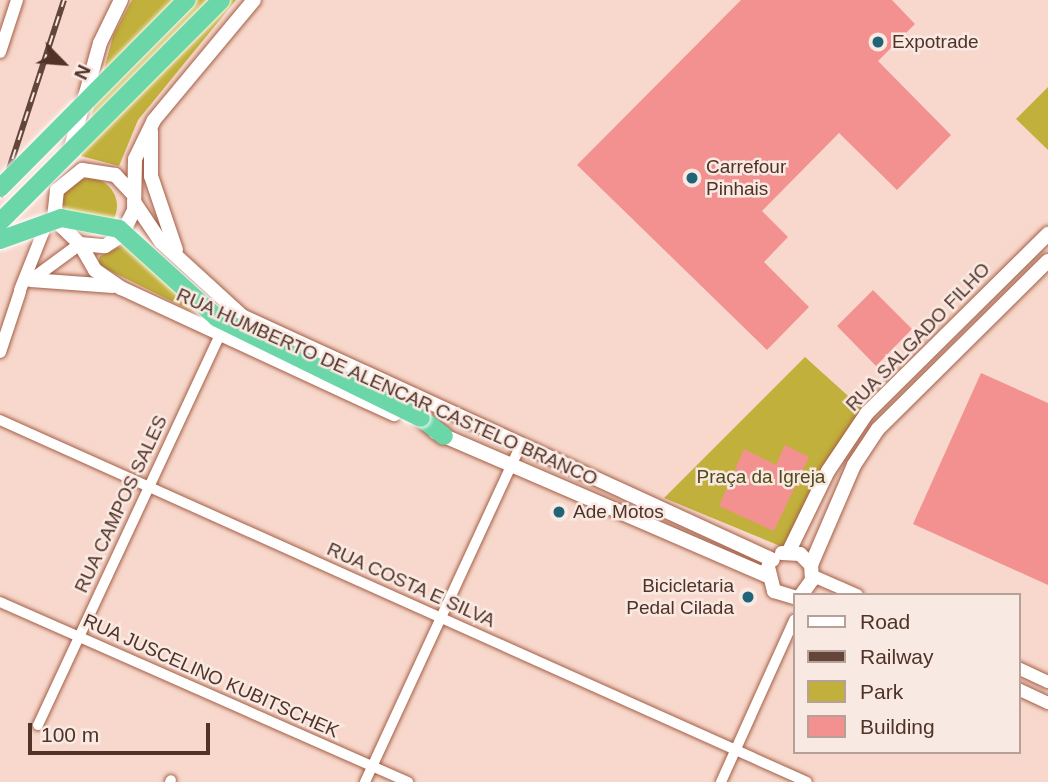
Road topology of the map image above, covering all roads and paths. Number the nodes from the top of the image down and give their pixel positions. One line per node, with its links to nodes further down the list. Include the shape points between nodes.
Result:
1 (17, 0): 6 (street)
2 (121, 0): 8 (main road, via 100,43)
3 (187, 0): 9 (highway, bridge)
4 (221, 0): 12 (highway, bridge)
5 (254, 0): 7 (main road)
6 (0, 52)
7 (154, 120): 10 (main road, via 135,159); 17 (main road, via 152,183)
8 (62, 182): 10 (main road, via 93,169 116,175); 11 (main road)
9 (0, 188)
10 (133, 198): 15 (main road, via 130,222 113,242); 17 (main road, RUA HUMBERTO DE ALENCAR CASTELO BRANCO)
11 (53, 209): 15 (main road, via 58,227); 18 (street)
12 (0, 222)
13 (1048, 234): 22 (main road, RUA SALGADO FILHO)
14 (0, 240): 26 (highway, bridge, via 61,218 106,224 146,248 217,318 421,418)
15 (80, 244): 18 (street); 19 (main road, RUA HUMBERTO DE ALENCAR CASTELO BRANCO, via 95,270)
16 (1048, 261): 23 (main road, RUA SALGADO FILHO)
17 (184, 265): 28 (main road, RUA HUMBERTO DE ALENCAR CASTELO BRANCO, via 242,316)
18 (24, 288): 19 (main road); 21 (street)
19 (121, 288): 20 (main road, RUA HUMBERTO DE ALENCAR CASTELO BRANCO)
20 (219, 337): 26 (main road, RUA HUMBERTO DE ALENCAR CASTELO BRANCO); 30 (street, RUA CAMPOS SALES)
21 (0, 352)
22 (928, 352): 23 (main road); 25 (main road, RUA SALGADO FILHO)
23 (941, 366): 27 (main road, RUA SALGADO FILHO)
24 (0, 420): 30 (street, RUA COSTA E SILVA)
25 (852, 434): 27 (main road); 31 (main road, RUA SALGADO FILHO)
26 (444, 436): 29 (main road, RUA HUMBERTO DE ALENCAR CASTELO BRANCO)
27 (867, 445): 33 (main road, RUA SALGADO FILHO)
28 (520, 447): 29 (street); 32 (main road, RUA HUMBERTO DE ALENCAR CASTELO BRANCO)
29 (512, 467): 34 (main road, RUA HUMBERTO DE ALENCAR CASTELO BRANCO); 39 (street)
30 (148, 486): 39 (street, RUA COSTA E SILVA); 41 (street, RUA CAMPOS SALES)
31 (789, 551): 32 (main road); 33 (main road)
32 (773, 559): 34 (main road)
33 (812, 571): 36 (main road); 37 (street)
34 (767, 576): 35 (main road, via 774,591)
35 (793, 593)
36 (803, 593)
37 (852, 593)
38 (0, 601): 41 (street, RUA JUSCELINO KUBITSCHEK)
39 (441, 618): 47 (street, RUA COSTA E SILVA); 48 (street)
40 (792, 624): 47 (street)
41 (78, 636): 46 (street, RUA CAMPOS SALES); 48 (street, RUA JUSCELINO KUBITSCHEK)
42 (1020, 669): 43 (street)
43 (1048, 682)
44 (1020, 691): 45 (street)
45 (1048, 703)
46 (38, 725)
47 (736, 750): 51 (street); 52 (street, RUA COSTA E SILVA)
48 (372, 766): 49 (street); 50 (street, RUA JUSCELINO KUBITSCHEK)
49 (365, 782)
50 (408, 782)
51 (721, 782)
52 (807, 782)

